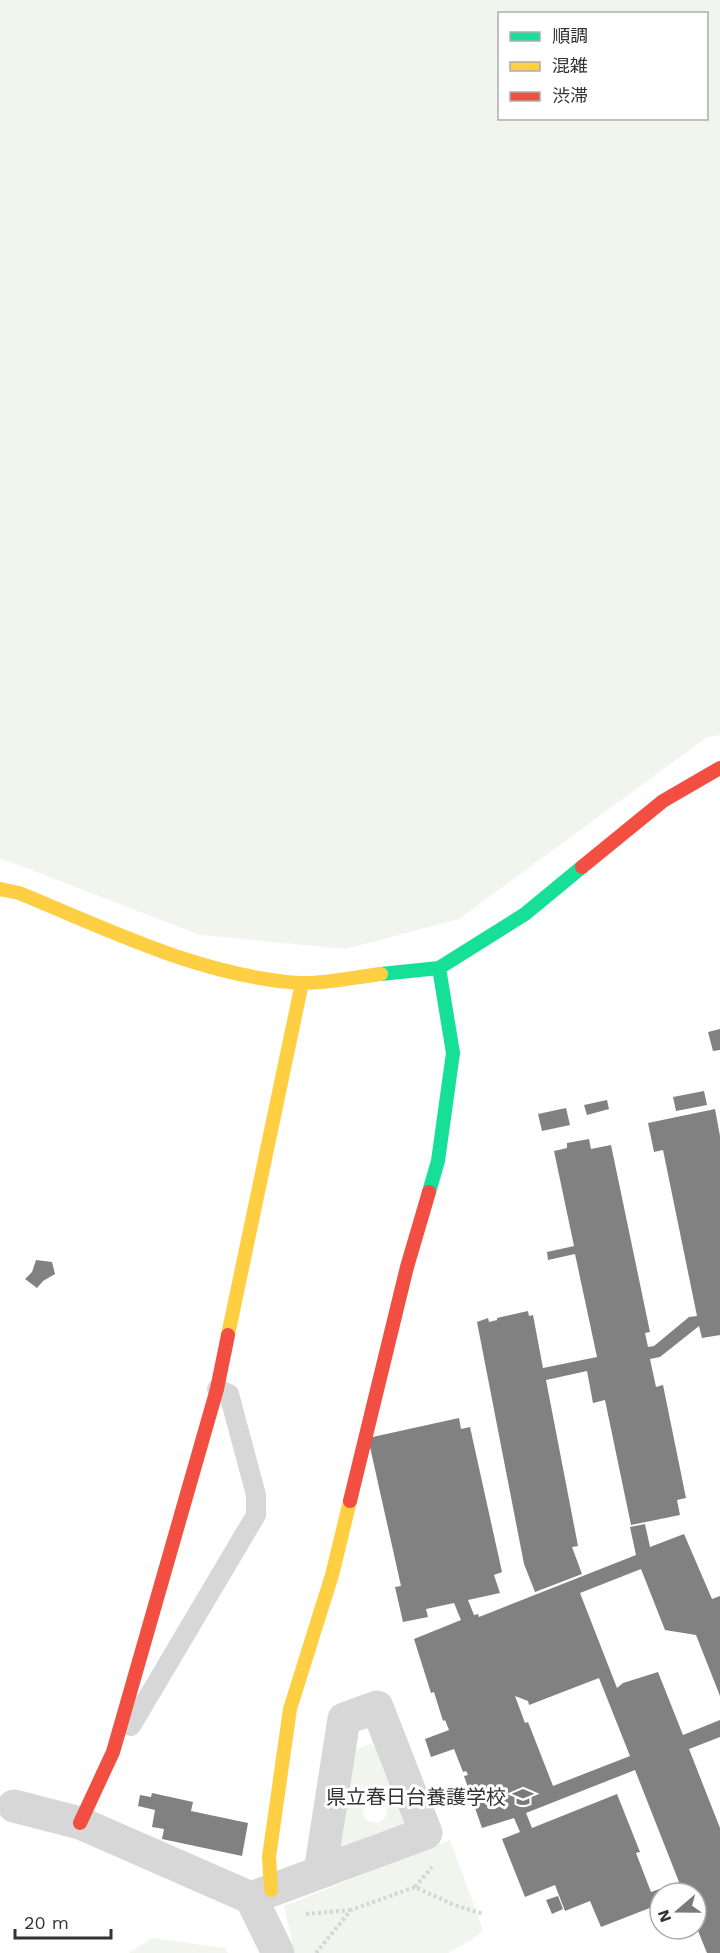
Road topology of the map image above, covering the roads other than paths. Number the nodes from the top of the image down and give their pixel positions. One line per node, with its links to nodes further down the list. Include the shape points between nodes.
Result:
1 (720, 768): 3 (street, via 663,801 525,914)
2 (0, 889): 4 (street, via 230,974)
3 (439, 968): 4 (street); 10 (street, via 453,1053 438,1161 407,1267 332,1575 290,1709)
4 (302, 983): 5 (street)
5 (217, 1389): 6 (street); 6 (lane, via 229,1394 256,1495 256,1515)
6 (104, 1772): 8 (street)
7 (7, 1804): 8 (street)
8 (80, 1823): 10 (street)
9 (320, 1872): 9 (street, via 426,1833 377,1707 344,1719); 10 (street)
10 (261, 1894): 11 (street)
11 (278, 1953)

